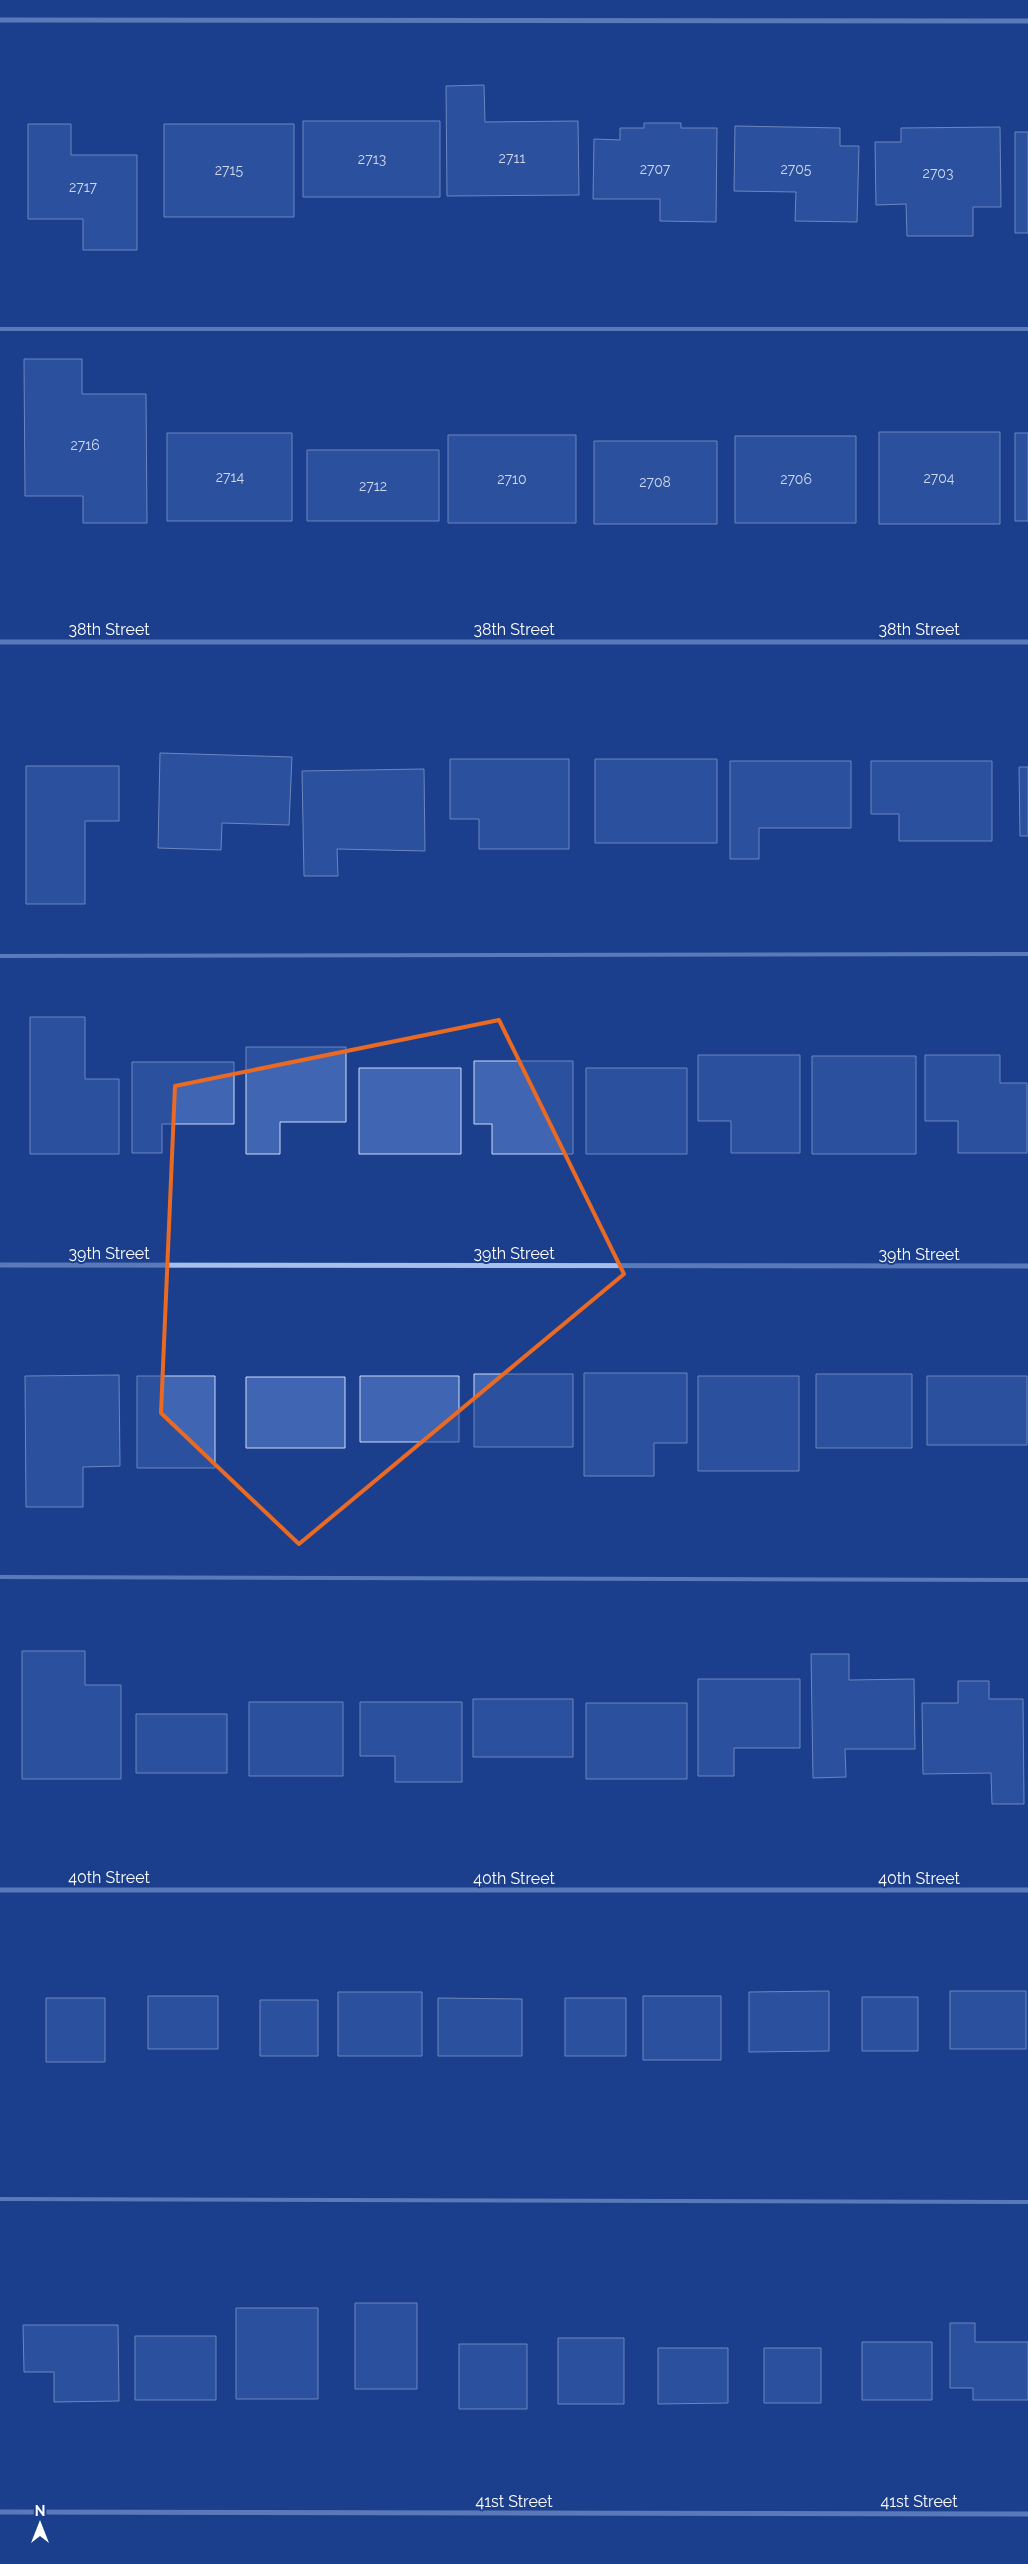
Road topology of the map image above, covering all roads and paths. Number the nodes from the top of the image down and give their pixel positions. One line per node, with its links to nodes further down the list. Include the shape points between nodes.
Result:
1 (0, 20): 2 (street)
2 (1028, 21)
3 (0, 329): 4 (lane)
4 (1028, 329)
5 (0, 642): 6 (street, 38th Street)
6 (1028, 642)
7 (1028, 954): 8 (lane)
8 (0, 956)
9 (0, 1265): 10 (street, 39th Street)
10 (1028, 1266)
11 (0, 1577): 12 (lane)
12 (1028, 1580)
13 (0, 1890): 14 (street, 40th Street)
14 (1028, 1890)
15 (0, 2199): 16 (lane)
16 (1028, 2202)
17 (0, 2512): 18 (street, 41st Street)
18 (1028, 2514)

